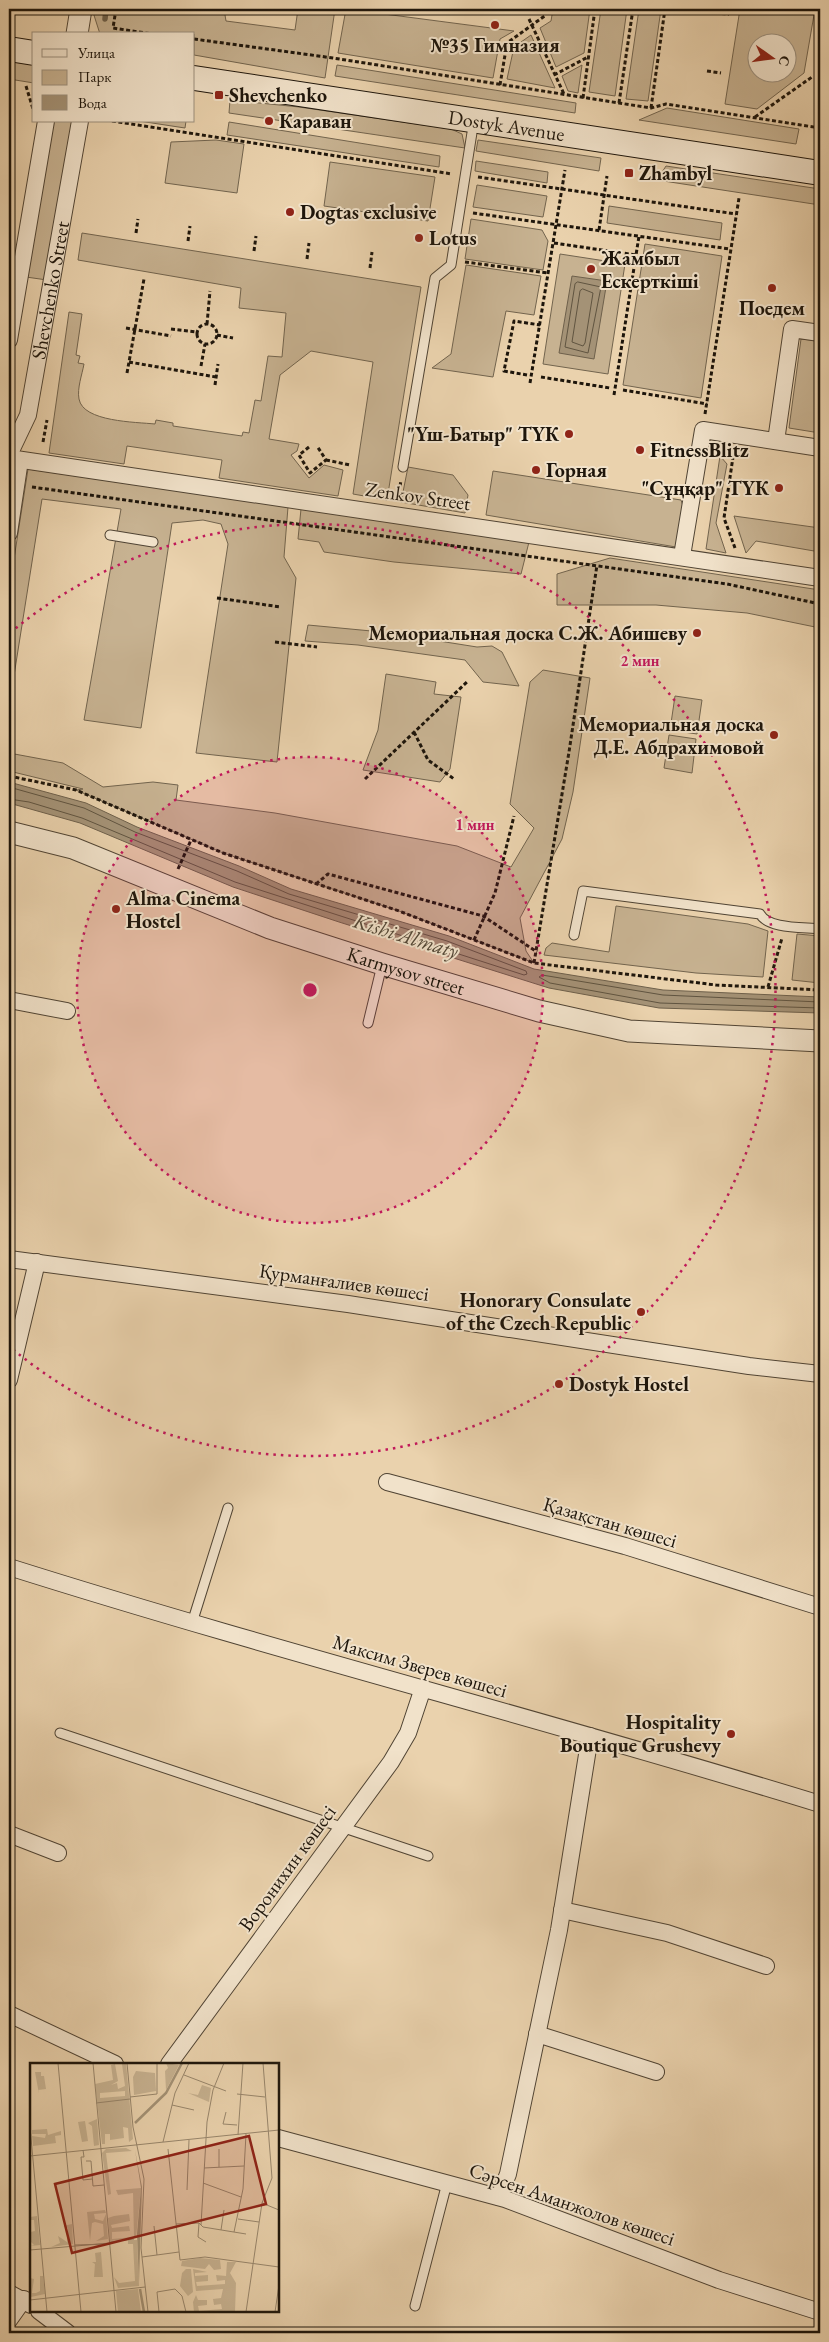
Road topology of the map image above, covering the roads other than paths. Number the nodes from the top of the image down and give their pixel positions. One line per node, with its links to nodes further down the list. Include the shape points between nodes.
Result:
1 (80, 9): 2 (street)
2 (77, 32)
3 (9, 49): 4 (main road)
4 (32, 53)
5 (195, 78): 6 (main road, Dostyk Avenue)
6 (474, 120): 9 (main road, Dostyk Avenue); 15 (lane, via 451,265 435,278)
7 (46, 122): 11 (street, Shevchenko Street)
8 (80, 122): 14 (street, Shevchenko Street, via 28,415)
9 (820, 173)
10 (820, 333): 12 (street, via 792,329)
11 (9, 340)
12 (776, 441): 13 (street); 19 (street, via 703,430)
13 (820, 448)
14 (13, 458): 16 (street, Shevchenko Street, via 16,484); 19 (street, Zenkov Street)
15 (403, 467)
16 (9, 533)
17 (110, 535): 18 (lane)
18 (153, 542)
19 (682, 556): 20 (street, Zenkov Street)
20 (820, 578)
21 (9, 832): 24 (street, Karmysov street, via 73,848 270,928)
22 (820, 929): 23 (lane, via 772,924 763,920 760,914 583,891)
23 (574, 935)
24 (382, 964): 27 (lane); 28 (street, Karmysov street, via 539,1010 629,1031)
25 (9, 1000): 26 (street)
26 (67, 1011)
27 (368, 1023)
28 (820, 1042)
29 (9, 1259): 30 (street, Қурманғалиев көшесі)
30 (37, 1262): 31 (street, Қурманғалиев көшесі); 32 (street)
31 (820, 1374)
32 (9, 1380)
33 (387, 1482): 36 (street, Қазақстан көшесі, via 625,1546)
34 (228, 1508): 37 (lane)
35 (9, 1567): 37 (street, Максим Зверев көшесі)
36 (820, 1607)
37 (192, 1623): 38 (street, Максим Зверев көшесі)
38 (423, 1688): 40 (street, Максим Зверев көшесі); 42 (street, Воронихин көшесі, via 408,1733 391,1762)
39 (60, 1733): 42 (lane)
40 (590, 1736): 41 (street, Максим Зверев көшесі); 46 (street)
41 (820, 1804)
42 (343, 1827): 45 (lane); 51 (street, Воронихин көшесі)
43 (9, 1834): 44 (street)
44 (58, 1854)
45 (428, 1856)
46 (562, 1910): 47 (street, via 667,1932); 49 (street)
47 (766, 1966)
48 (9, 2014): 50 (street)
49 (538, 2034): 52 (street); 55 (street, via 508,2174)
50 (113, 2063)
51 (170, 2063)
52 (656, 2072)
53 (279, 2138): 54 (street, Сәрсен Аманжолов көшесі)
54 (447, 2183): 55 (street, Сәрсен Аманжолов көшесі); 57 (lane)
55 (499, 2197): 59 (street, Сәрсен Аманжолов көшесі, via 719,2280)
56 (21, 2299): 60 (street)
57 (416, 2306)
58 (40, 2312): 61 (street)
59 (820, 2312)
60 (9, 2320)
61 (68, 2333)

